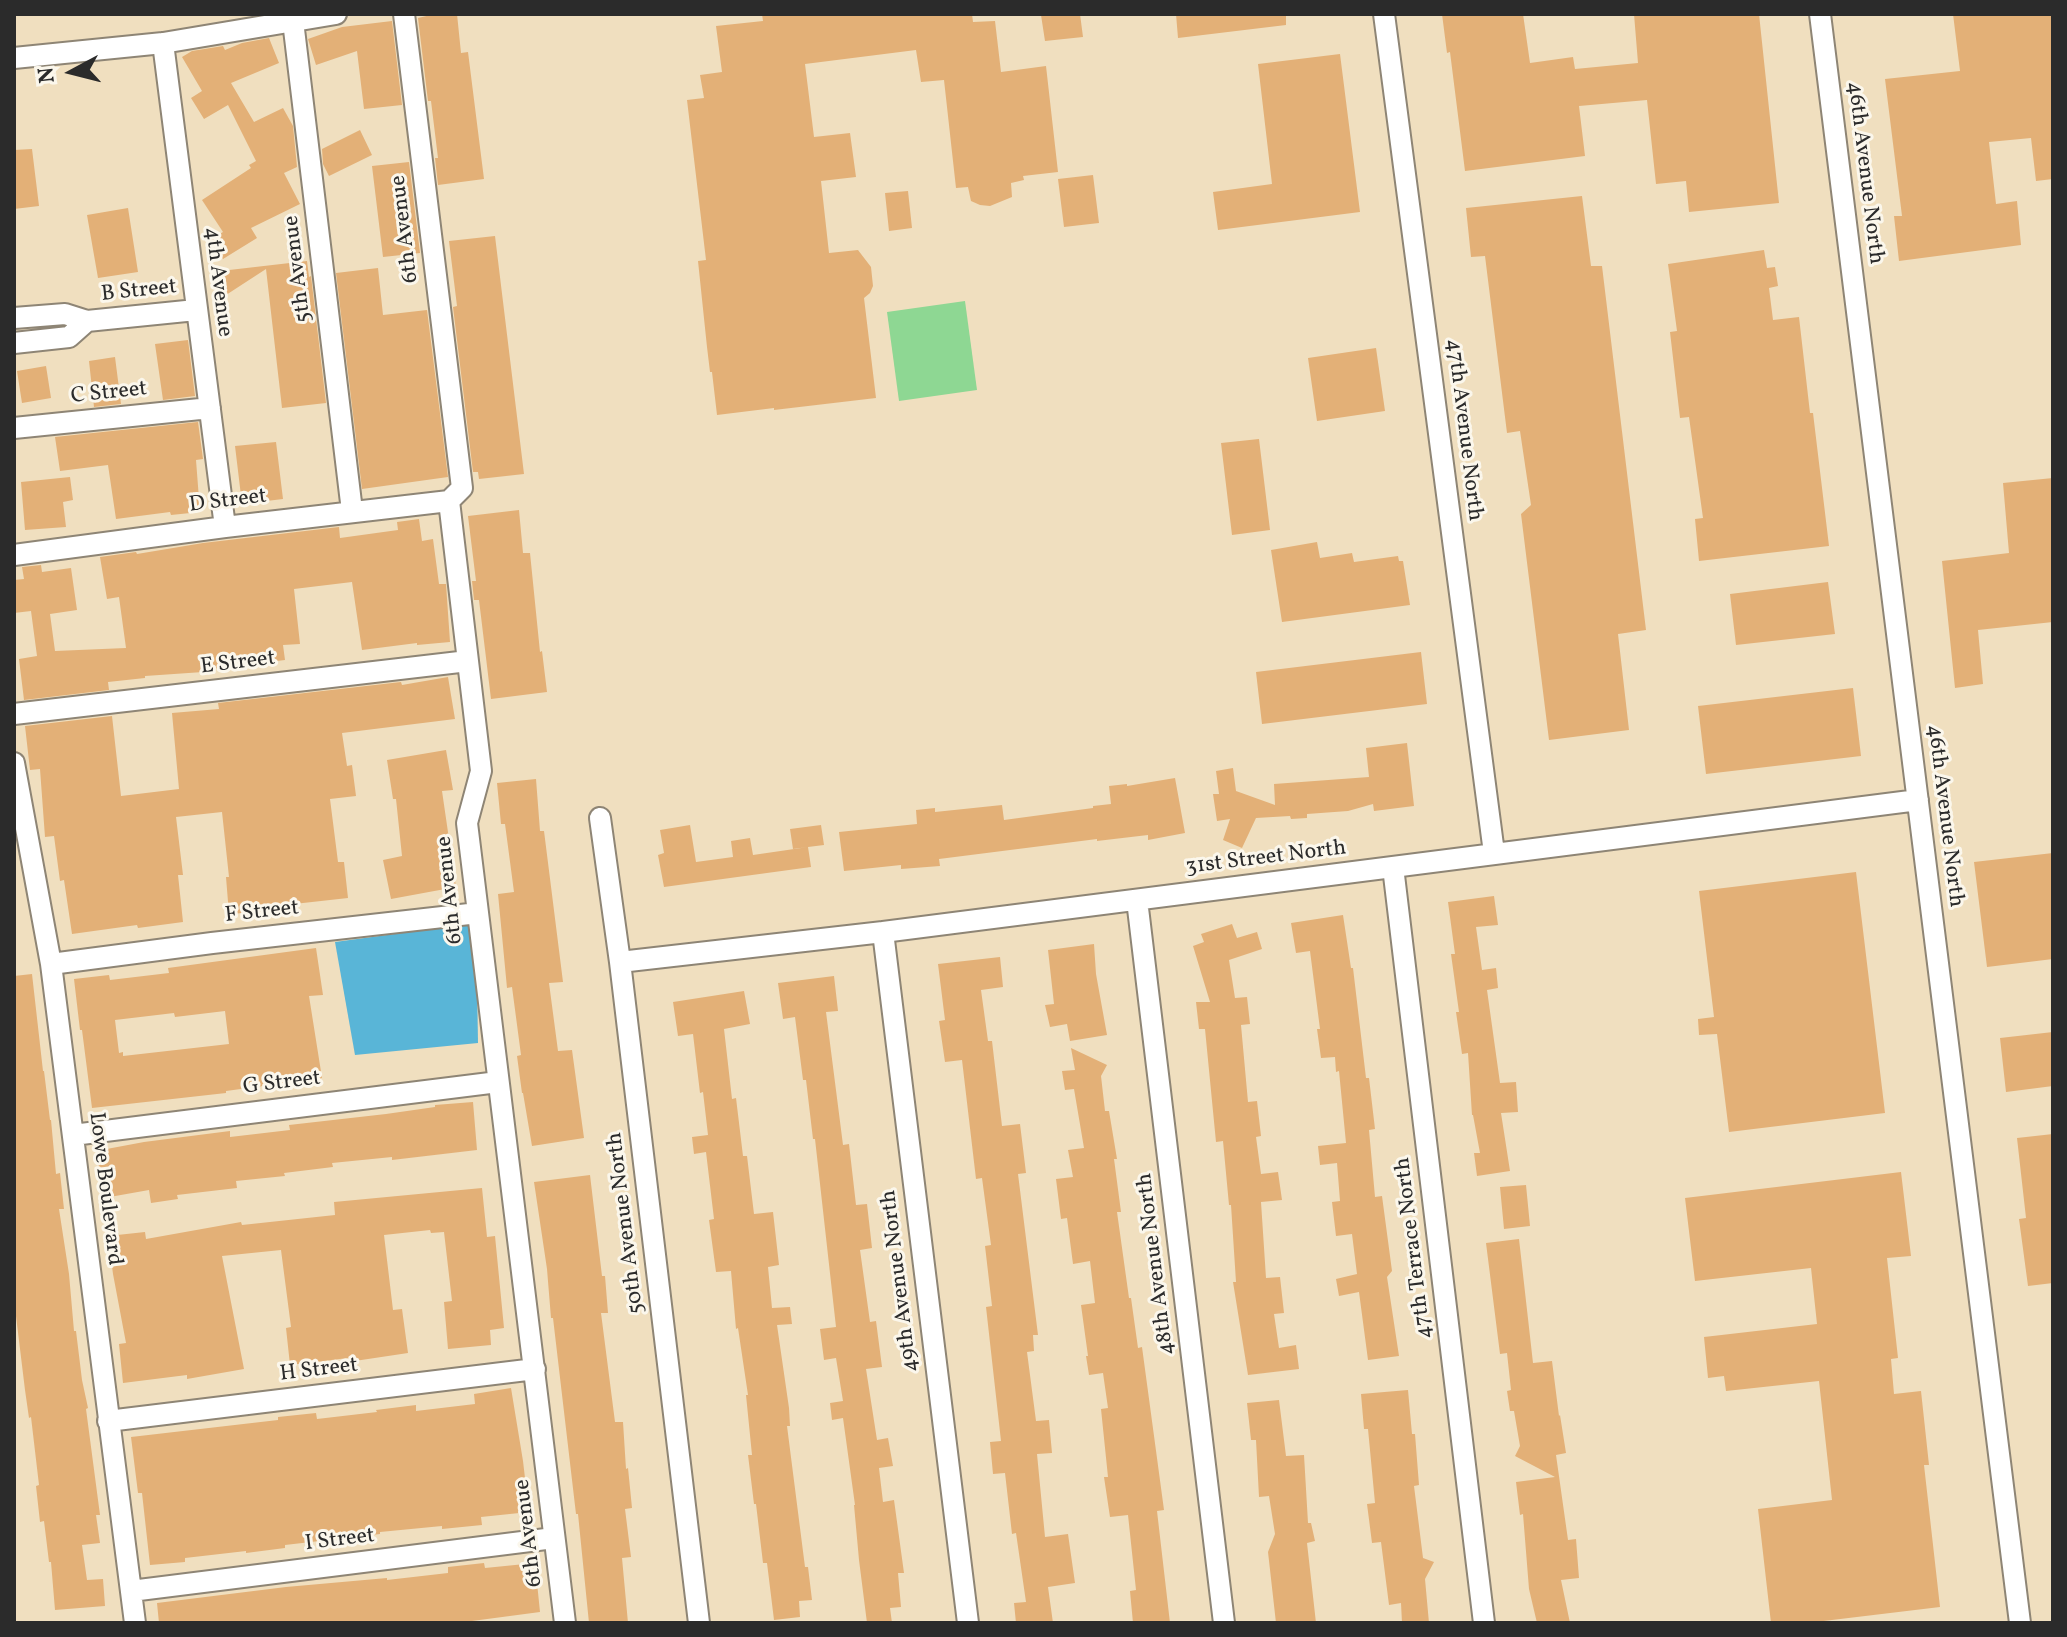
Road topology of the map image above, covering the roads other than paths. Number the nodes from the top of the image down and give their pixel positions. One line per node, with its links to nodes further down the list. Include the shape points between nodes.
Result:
1 (336, 14): 5 (street)
2 (404, 14): 14 (street, 6th Avenue, via 462,488)
3 (1384, 14): 23 (street, 47th Avenue North)
4 (1820, 14): 21 (street, 46th Avenue North)
5 (293, 21): 6 (street); 15 (street, 5th Avenue)
6 (163, 43): 7 (street); 8 (street, 4th Avenue)
7 (14, 58)
8 (196, 310): 10 (street, B Street); 12 (street, 4th Avenue)
9 (14, 318): 10 (street, B Street, via 65,314)
10 (87, 321): 11 (street, B Street, via 69,337)
11 (14, 343)
12 (210, 408): 13 (street, C Street); 16 (street, 4th Avenue)
13 (14, 428)
14 (449, 501): 15 (street, D Street); 18 (street, 6th Avenue)
15 (352, 511): 16 (street, D Street)
16 (225, 527): 17 (street, D Street)
17 (14, 555)
18 (468, 661): 19 (street, E Street); 26 (street, 6th Avenue, via 481,771 467,823)
19 (14, 714)
20 (14, 763): 29 (street, Lowe Boulevard)
21 (1918, 800): 23 (street, 31st Street North); 42 (street, 46th Avenue North)
22 (600, 818): 28 (street, 50th Avenue North)
23 (1494, 853): 24 (street, 31st Street North)
24 (1393, 867): 25 (street, 31st Street North); 41 (street, 47th Terrace North)
25 (1137, 900): 27 (street, 31st Street North); 40 (street, 48th Avenue North)
26 (478, 913): 29 (street, F Street); 30 (street, 6th Avenue)
27 (883, 932): 28 (street, 31st Street North); 39 (street, 49th Avenue North)
28 (620, 962): 38 (street, 50th Avenue North)
29 (51, 964): 31 (street, Lowe Boulevard)
30 (498, 1082): 31 (street, G Street); 32 (street, 6th Avenue)
31 (73, 1135): 33 (street, Lowe Boulevard)
32 (535, 1369): 33 (street, H Street); 34 (street, 6th Avenue)
33 (108, 1421): 35 (street, Lowe Boulevard)
34 (554, 1538): 35 (street, I Street); 37 (street, 6th Avenue)
35 (131, 1591): 36 (street, Lowe Boulevard)
36 (135, 1623)
37 (565, 1623)
38 (699, 1623)
39 (968, 1623)
40 (1224, 1623)
41 (1484, 1623)
42 (2020, 1623)

